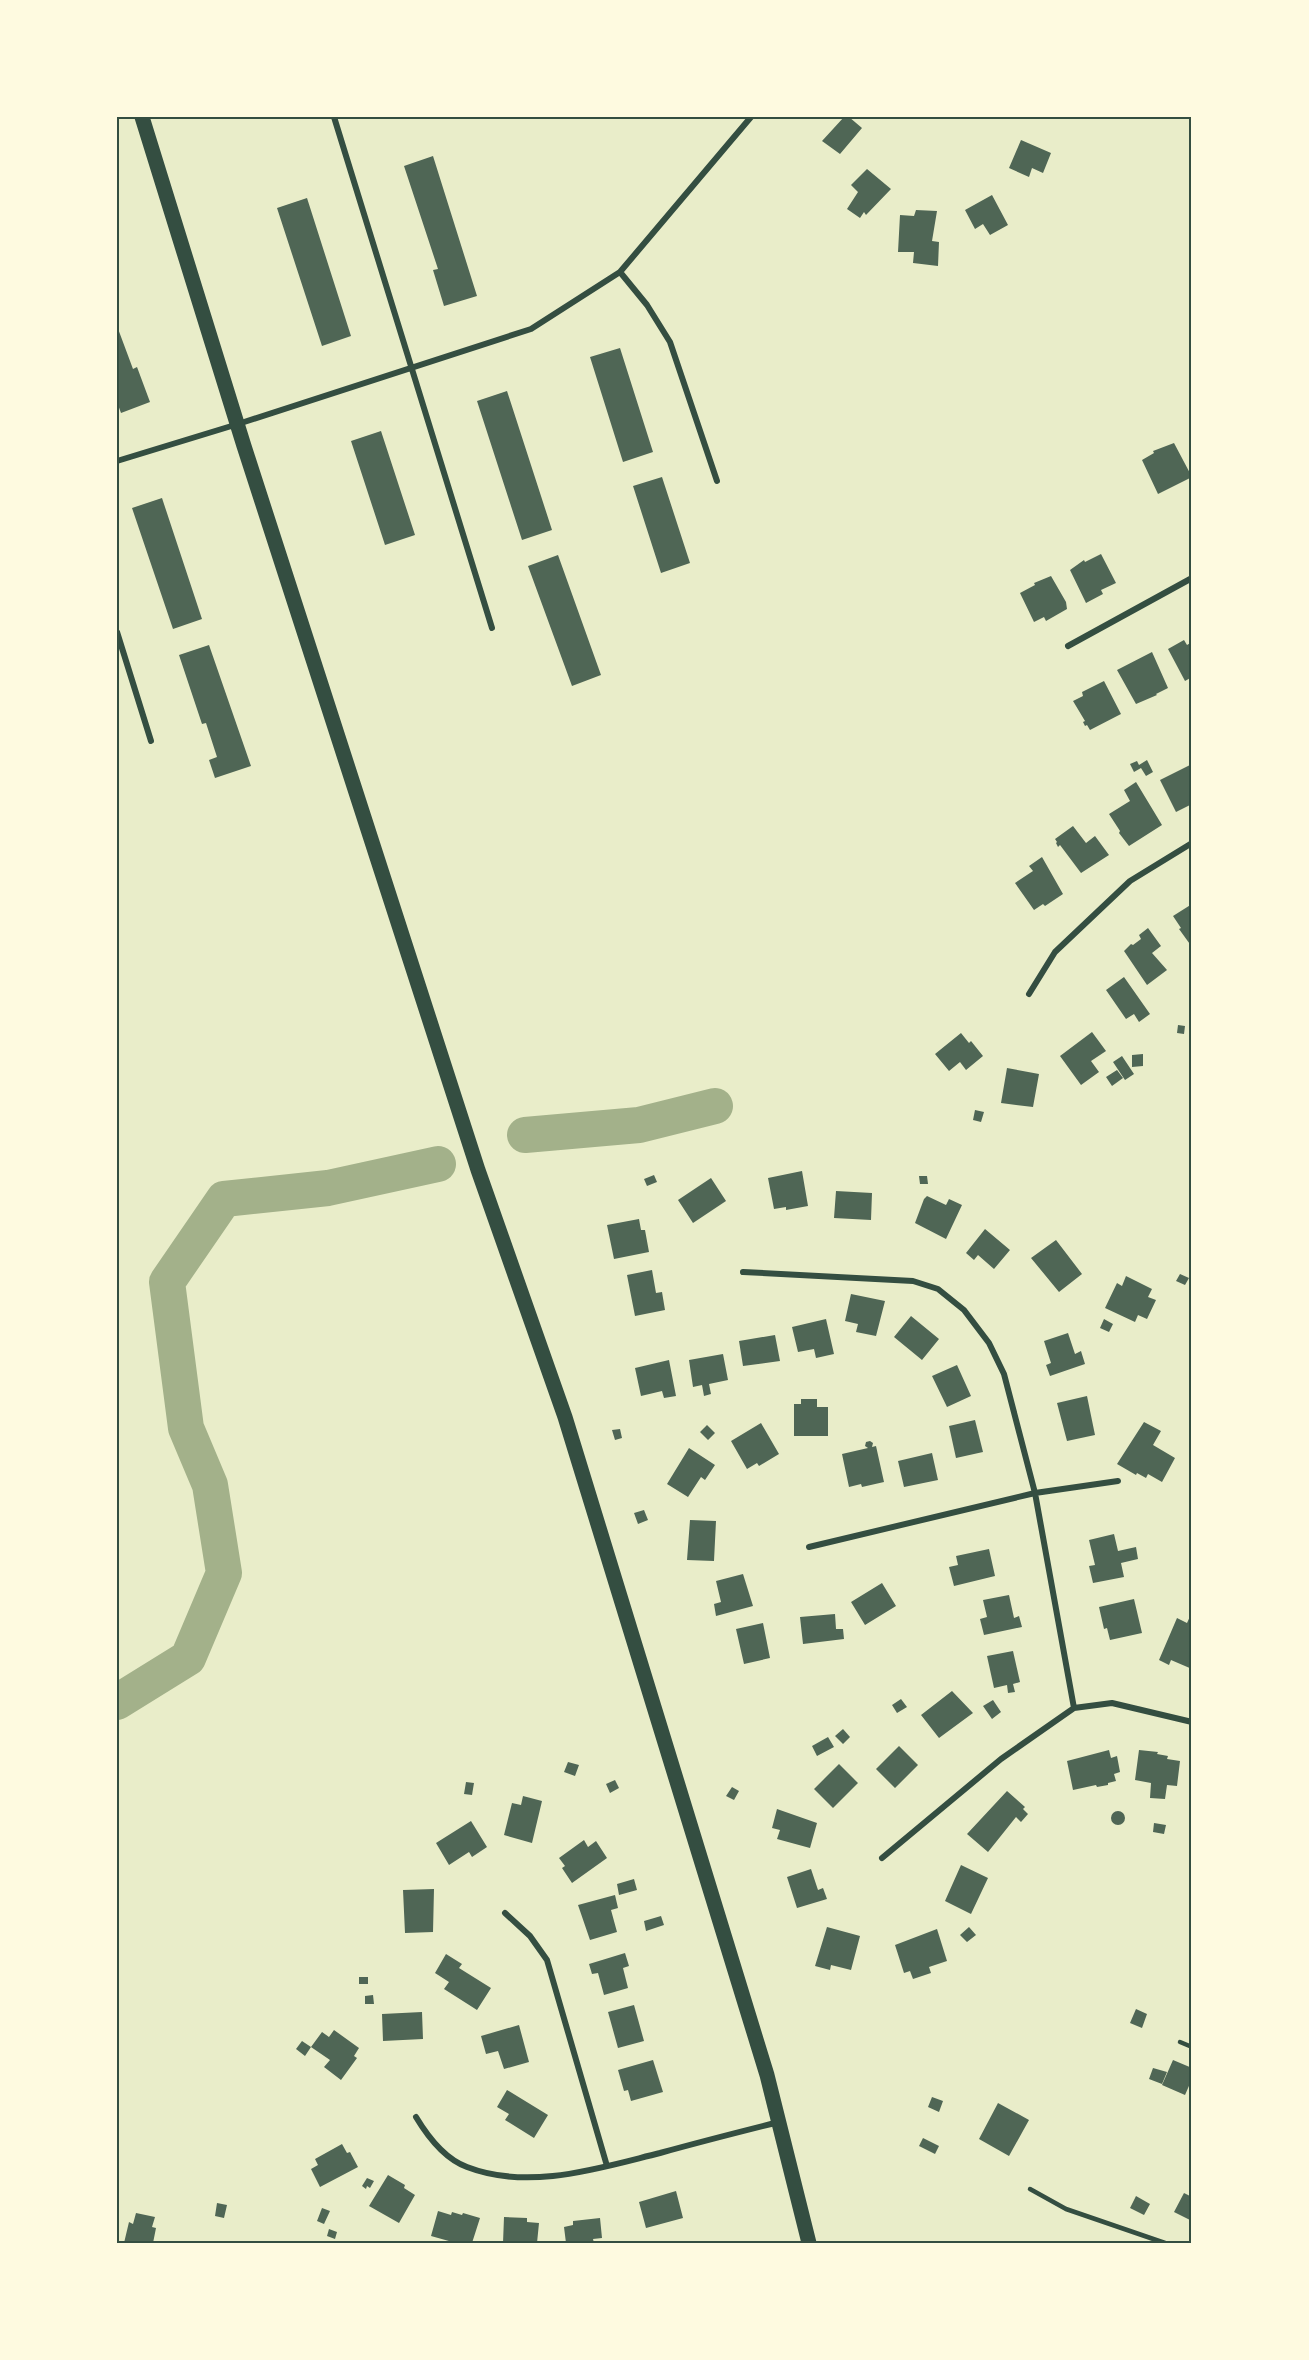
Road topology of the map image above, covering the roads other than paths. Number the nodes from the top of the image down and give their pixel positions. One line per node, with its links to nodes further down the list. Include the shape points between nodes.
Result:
1 (142, 117): 6 (main road)
2 (334, 117): 5 (street)
3 (751, 117): 4 (street)
4 (620, 272): 5 (street, via 531,328); 8 (street, via 670,342)
5 (410, 368): 6 (street); 10 (street)
6 (238, 424): 7 (street); 27 (main road, via 478,1170 565,1417)
7 (117, 461)
8 (717, 481)
9 (1192, 578): 12 (street)
10 (492, 628)
11 (117, 632): 13 (street)
12 (1068, 645)
13 (152, 741)
14 (1192, 843): 15 (street, via 1130,882 1055,952)
15 (1029, 994)
16 (743, 1272): 18 (street, via 913,1281 938,1289 964,1310 989,1343 1004,1374)
17 (1118, 1481): 18 (street)
18 (1035, 1493): 19 (street); 20 (street)
19 (809, 1547)
20 (1074, 1708): 21 (street, via 1112,1703); 22 (street, via 1001,1759)
21 (1192, 1722)
22 (882, 1858)
23 (505, 1913): 28 (street, via 530,1936 547,1960)
24 (1180, 2042): 25 (lane)
25 (1192, 2047)
26 (416, 2117): 28 (street, via 446,2154 466,2167 516,2176 558,2177)
27 (780, 2122): 28 (street); 30 (main road)
28 (607, 2166)
29 (1030, 2189): 31 (lane, via 1066,2209)
30 (809, 2243)
31 (1165, 2243)

